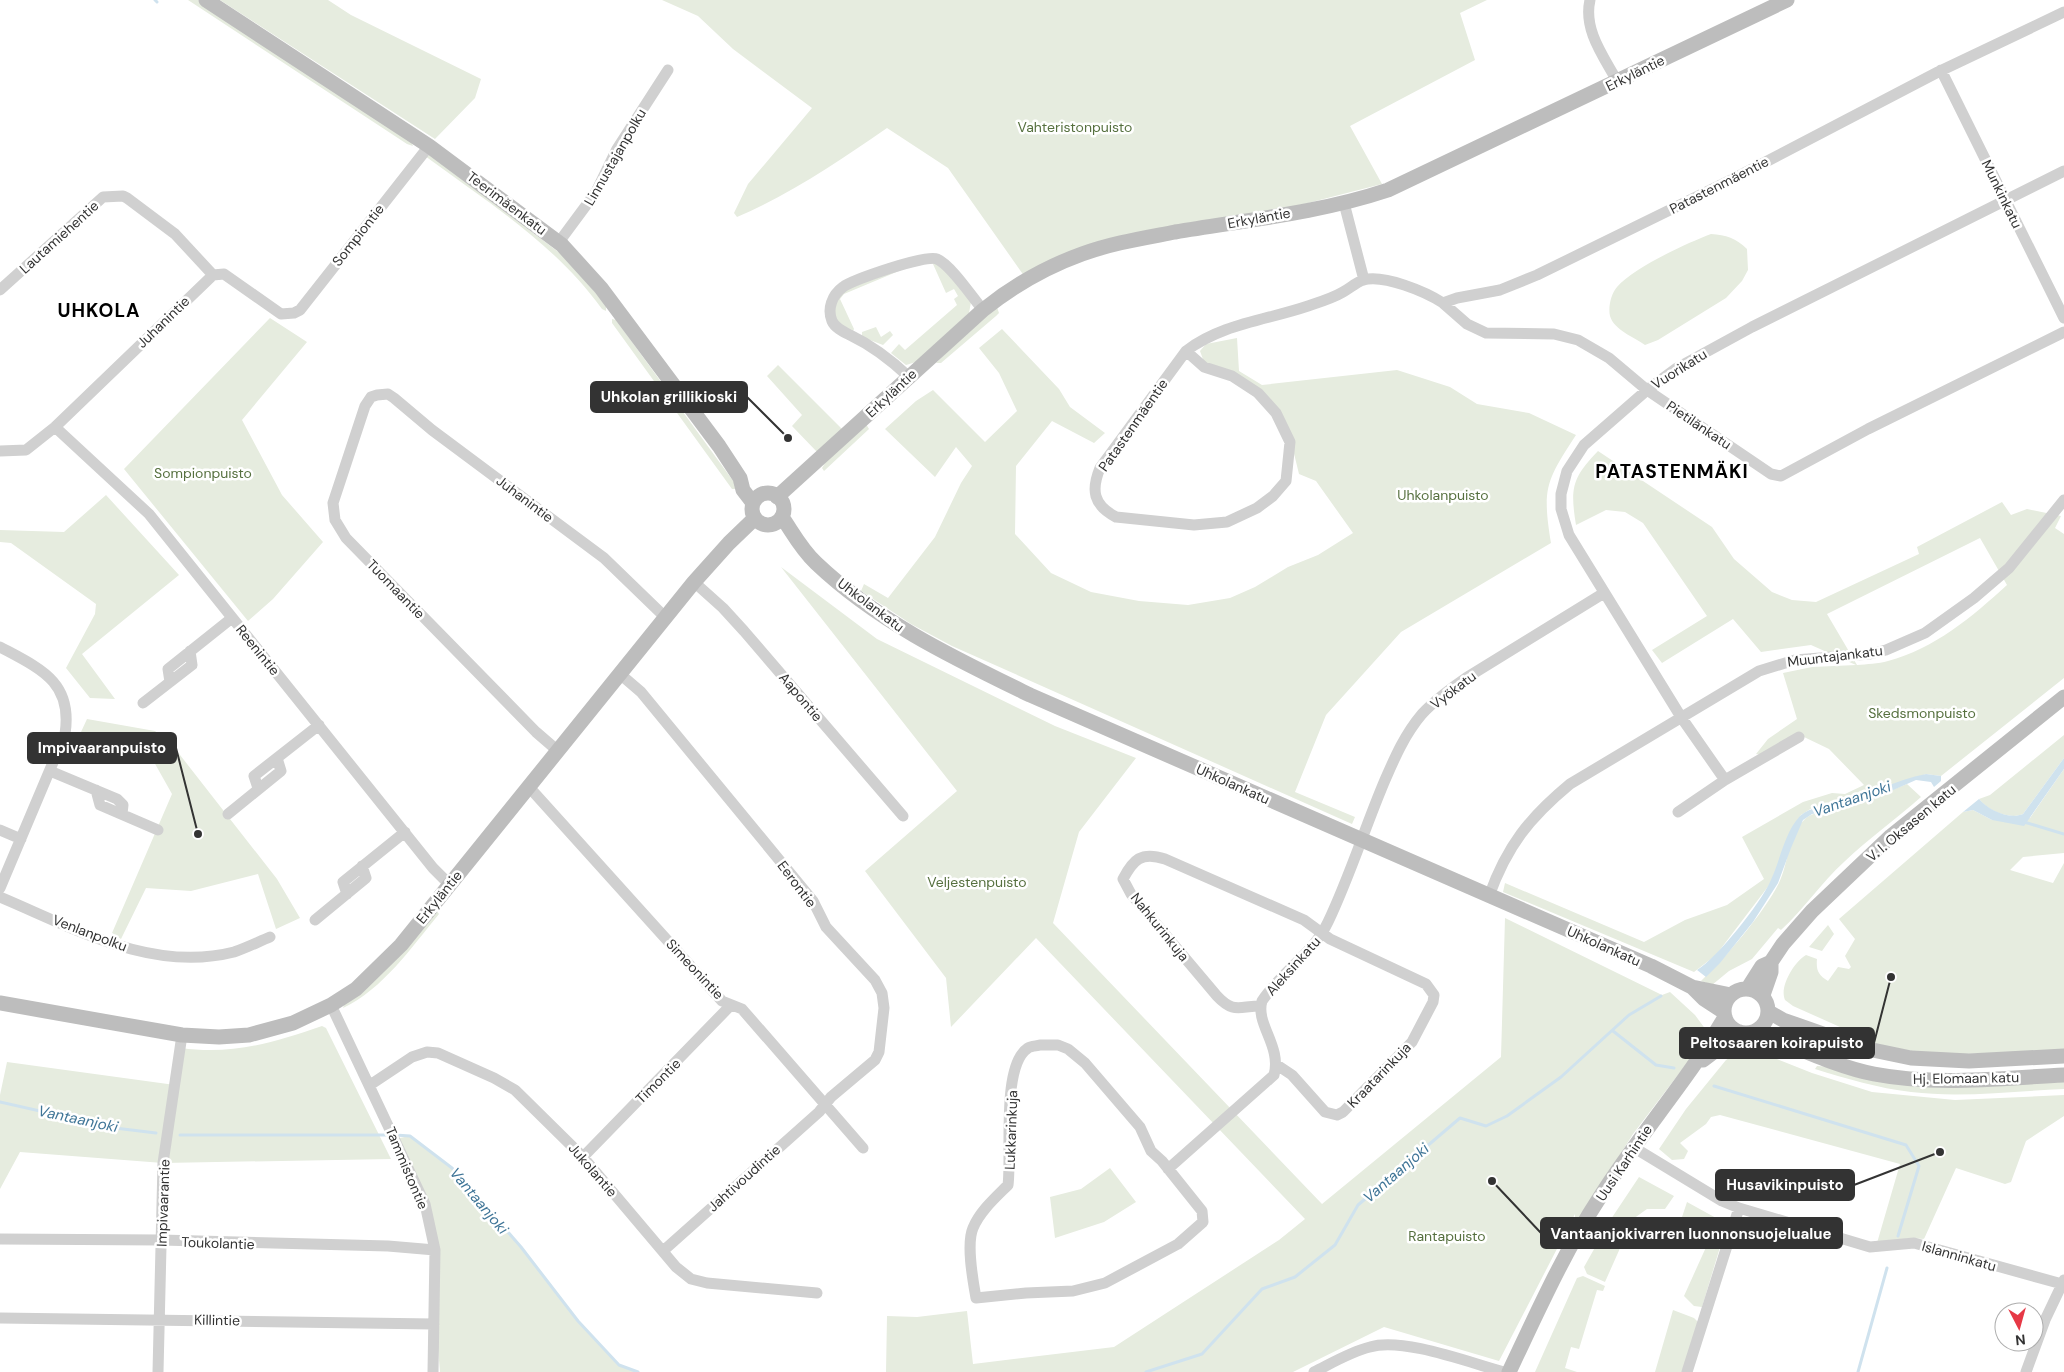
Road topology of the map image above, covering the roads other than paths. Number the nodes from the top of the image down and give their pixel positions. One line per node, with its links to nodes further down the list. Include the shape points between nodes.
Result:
1 (206, 0): 8 (street, Teerimäenkatu)
2 (1590, 0): 7 (street, via 1588,22)
3 (1786, 0): 7 (street, Erkyläntie)
4 (2064, 12): 6 (street, Patastenmäentie)
5 (668, 70): 12 (street, Linnustajanpolku, via 617,149 591,199)
6 (1941, 70): 10 (street, Munkinkatu); 16 (street, Patastenmäentie, via 1733,179 1537,275 1500,290)
7 (1617, 82): 11 (street, Erkyläntie, via 1408,182)
8 (429, 146): 12 (street, Teerimäenkatu); 13 (street, Sompiontie, via 300,310 281,314 224,274)
9 (2064, 171): 10 (street, Vuorikatu)
10 (2004, 201): 18 (street, Munkinkatu); 22 (street, Vuorikatu, via 1752,327 1677,368)
11 (1344, 203): 14 (street); 17 (street, Erkyläntie, via 1141,238 1082,254 1006,291)
12 (559, 242): 27 (street, Teerimäenkatu, via 601,288 740,478 751,483)
13 (213, 275): 15 (street, Lautamiehentie, via 174,234 127,198 103,197); 24 (street, Juhanintie)
14 (1364, 280): 16 (street, via 1386,281 1431,295); 20 (street, Patastenmäentie, via 1308,306 1214,333)
15 (0, 290)
16 (1443, 303): 22 (street, Pietilänkatu, via 1467,324 1486,333 1554,334 1578,340 1609,358)
17 (983, 310): 21 (street, Erkyläntie); 21 (street, via 944,263 930,257 844,286 831,301 833,323 879,350)
18 (2064, 318)
19 (2064, 332): 22 (street, Pietilänkatu, via 1781,476 1771,474)
20 (1186, 351): 20 (street, Patastenmäentie, via 1100,468 1094,483 1097,501 1116,517 1194,525 1227,522 1257,508 1286,481 1290,442 1276,413 1258,393 1232,376 1204,367)
21 (909, 376): 27 (street, Erkyläntie)
22 (1647, 390): 30 (street, Vuorikatu, via 1584,445 1568,471 1562,494 1562,517 1570,536)
23 (376, 395): 32 (street, Juhanintie, via 388,394 394,398 604,558); 40 (street, Tuomaantie, via 364,406 333,504 335,520 346,538 373,566 536,732)
24 (55, 427): 25 (street, Juhanintie, via 26,450); 31 (street, Reenintie, via 149,514)
25 (0, 451)
26 (2064, 500): 37 (street, Muuntajankatu, via 2009,568 1925,633 1870,654 1780,663 1759,671)
27 (763, 503): 28 (street, Teerimäenkatu, via 762,524); 28 (street, Uhkolankatu, via 784,507); 29 (street, Erkyläntie)
28 (776, 521): 51 (street, Uhkolankatu, via 815,562 872,608 949,656 1030,695)
29 (694, 582): 32 (street, Erkyläntie); 46 (street, Aapontie, via 744,631)
30 (1604, 593): 37 (street, Vuorikatu); 51 (street, Vyökatu, via 1466,678 1422,714 1403,740)
31 (232, 618): 36 (street, via 190,651 192,665); 38 (street, Reenintie)
32 (666, 618): 34 (street, Erkyläntie)
33 (0, 647): 41 (street, via 32,664 53,681 63,695 67,706 65,734)
34 (620, 674): 40 (street, Erkyläntie); 77 (street, Eerontie, via 641,692 801,886 826,927 875,980 882,993 884,1008 879,1052 875,1060 831,1097)
35 (2064, 698): 59 (street, V. I. Oksasen katu, via 1891,836 1812,911)
36 (143, 703)
37 (1681, 717): 42 (street); 54 (street, Muuntajankatu, via 1570,784 1547,803 1508,850)
38 (319, 725): 45 (street, via 276,758 280,770); 49 (street, Reenintie)
39 (1799, 737): 42 (street)
40 (558, 750): 43 (street, Erkyläntie)
41 (50, 771): 48 (street, via 116,799 123,805 122,814); 50 (street)
42 (1725, 780): 44 (street)
43 (529, 787): 52 (street, Erkyläntie); 66 (street, Simeonintie, via 722,1001)
44 (1678, 812)
45 (228, 814)
46 (903, 816)
47 (0, 830): 50 (street)
48 (158, 830)
49 (405, 832): 52 (street, Reenintie); 56 (street, via 362,866 366,878)
50 (21, 839): 53 (street)
51 (1361, 840): 54 (street, Uhkolankatu); 57 (street, Aleksinkatu)
52 (449, 884): 65 (street, Erkyläntie, via 376,972)
53 (0, 888)
54 (1489, 896): 60 (street, Uhkolankatu)
55 (0, 897): 58 (street, Venlanpolku, via 101,940 154,954 212,956 236,951)
56 (315, 920)
57 (1322, 933): 67 (street, Aleksinkatu, via 1311,949 1264,997); 67 (street, Nahkurinkuja, via 1304,920 1157,856 1141,857 1132,863 1123,880 1131,894 1217,996 1234,1009); 73 (street, Kraatarinkuja, via 1426,984 1434,995 1433,1002 1412,1042 1337,1115 1325,1112 1292,1074)
58 (270, 937)
59 (1771, 962): 61 (street, V. I. Oksasen katu, via 1762,966); 63 (street, V. I. Oksasen katu)
60 (1692, 987): 62 (street, Uhkolankatu); 69 (street, Uhkolankatu)
61 (1748, 988): 62 (street); 63 (street)
62 (1731, 995): 69 (street)
63 (1763, 995): 68 (street)
64 (0, 1003): 71 (street, Erkyläntie)
65 (331, 1005): 71 (street, Erkyläntie, via 293,1023 249,1034 219,1037); 76 (street, Tammistontie)
66 (731, 1005): 77 (street, Simeonintie, via 742,1009); 80 (street, Timontie)
67 (1261, 1006): 73 (street, Aleksinkatu)
68 (1769, 1012): 70 (street, via 1765,1024); 72 (street, Hj. Elomaan katu, via 1786,1021 1886,1054 1954,1061)
69 (1724, 1014): 70 (street, via 1728,1024); 74 (street, Uusi Karhintie)
70 (1747, 1032): 74 (street, Uusi Karhintie); 75 (street, Hj. Elomaan katu, via 1842,1065 1900,1078 1959,1080)
71 (182, 1035): 84 (street, Impivaarantie, via 163,1163)
72 (2064, 1056)
73 (1277, 1065): 81 (street, via 1268,1083)
74 (1694, 1067): 78 (street, Uusi Karhintie)
75 (2064, 1075)
76 (370, 1085): 80 (street, Jukolantie, via 412,1057 427,1052 438,1053 515,1090); 85 (street, Tammistontie, via 425,1204)
77 (826, 1105): 79 (street, Simeonintie); 86 (street, Jahtivoudintie)
78 (1633, 1147): 82 (street, Islanninkatu); 96 (street, Uusi Karhintie, via 1598,1199 1558,1270)
79 (863, 1148)
80 (583, 1157): 86 (street, Jukolantie)
81 (1168, 1169): 81 (street, Lukkarinkuja, via 1202,1211 1203,1222 1178,1244 1105,1283 1086,1289 976,1298 972,1230 1008,1184 1011,1094 1019,1059 1029,1048 1058,1045 1085,1063 1140,1127 1151,1151)
82 (1739, 1208): 87 (street, Islanninkatu, via 1870,1247 1914,1243); 97 (street)
83 (0, 1239): 84 (street, Toukolantie)
84 (161, 1240): 85 (street, Toukolantie); 90 (street, Impivaarantie)
85 (435, 1250): 91 (street, Tammistontie)
86 (663, 1251): 88 (street, Jukolantie, via 691,1279)
87 (2063, 1282): 98 (street, via 2044,1320)
88 (817, 1292)
89 (0, 1318): 90 (street, Killintie)
90 (160, 1319): 91 (street, Killintie); 92 (street, Impivaarantie)
91 (434, 1324): 93 (street, Tammistontie)
92 (158, 1372)
93 (433, 1372)
94 (1314, 1372): 95 (street, via 1371,1346 1390,1344)
95 (1504, 1372)
96 (1509, 1372)
97 (1687, 1372)
98 (2026, 1372)

